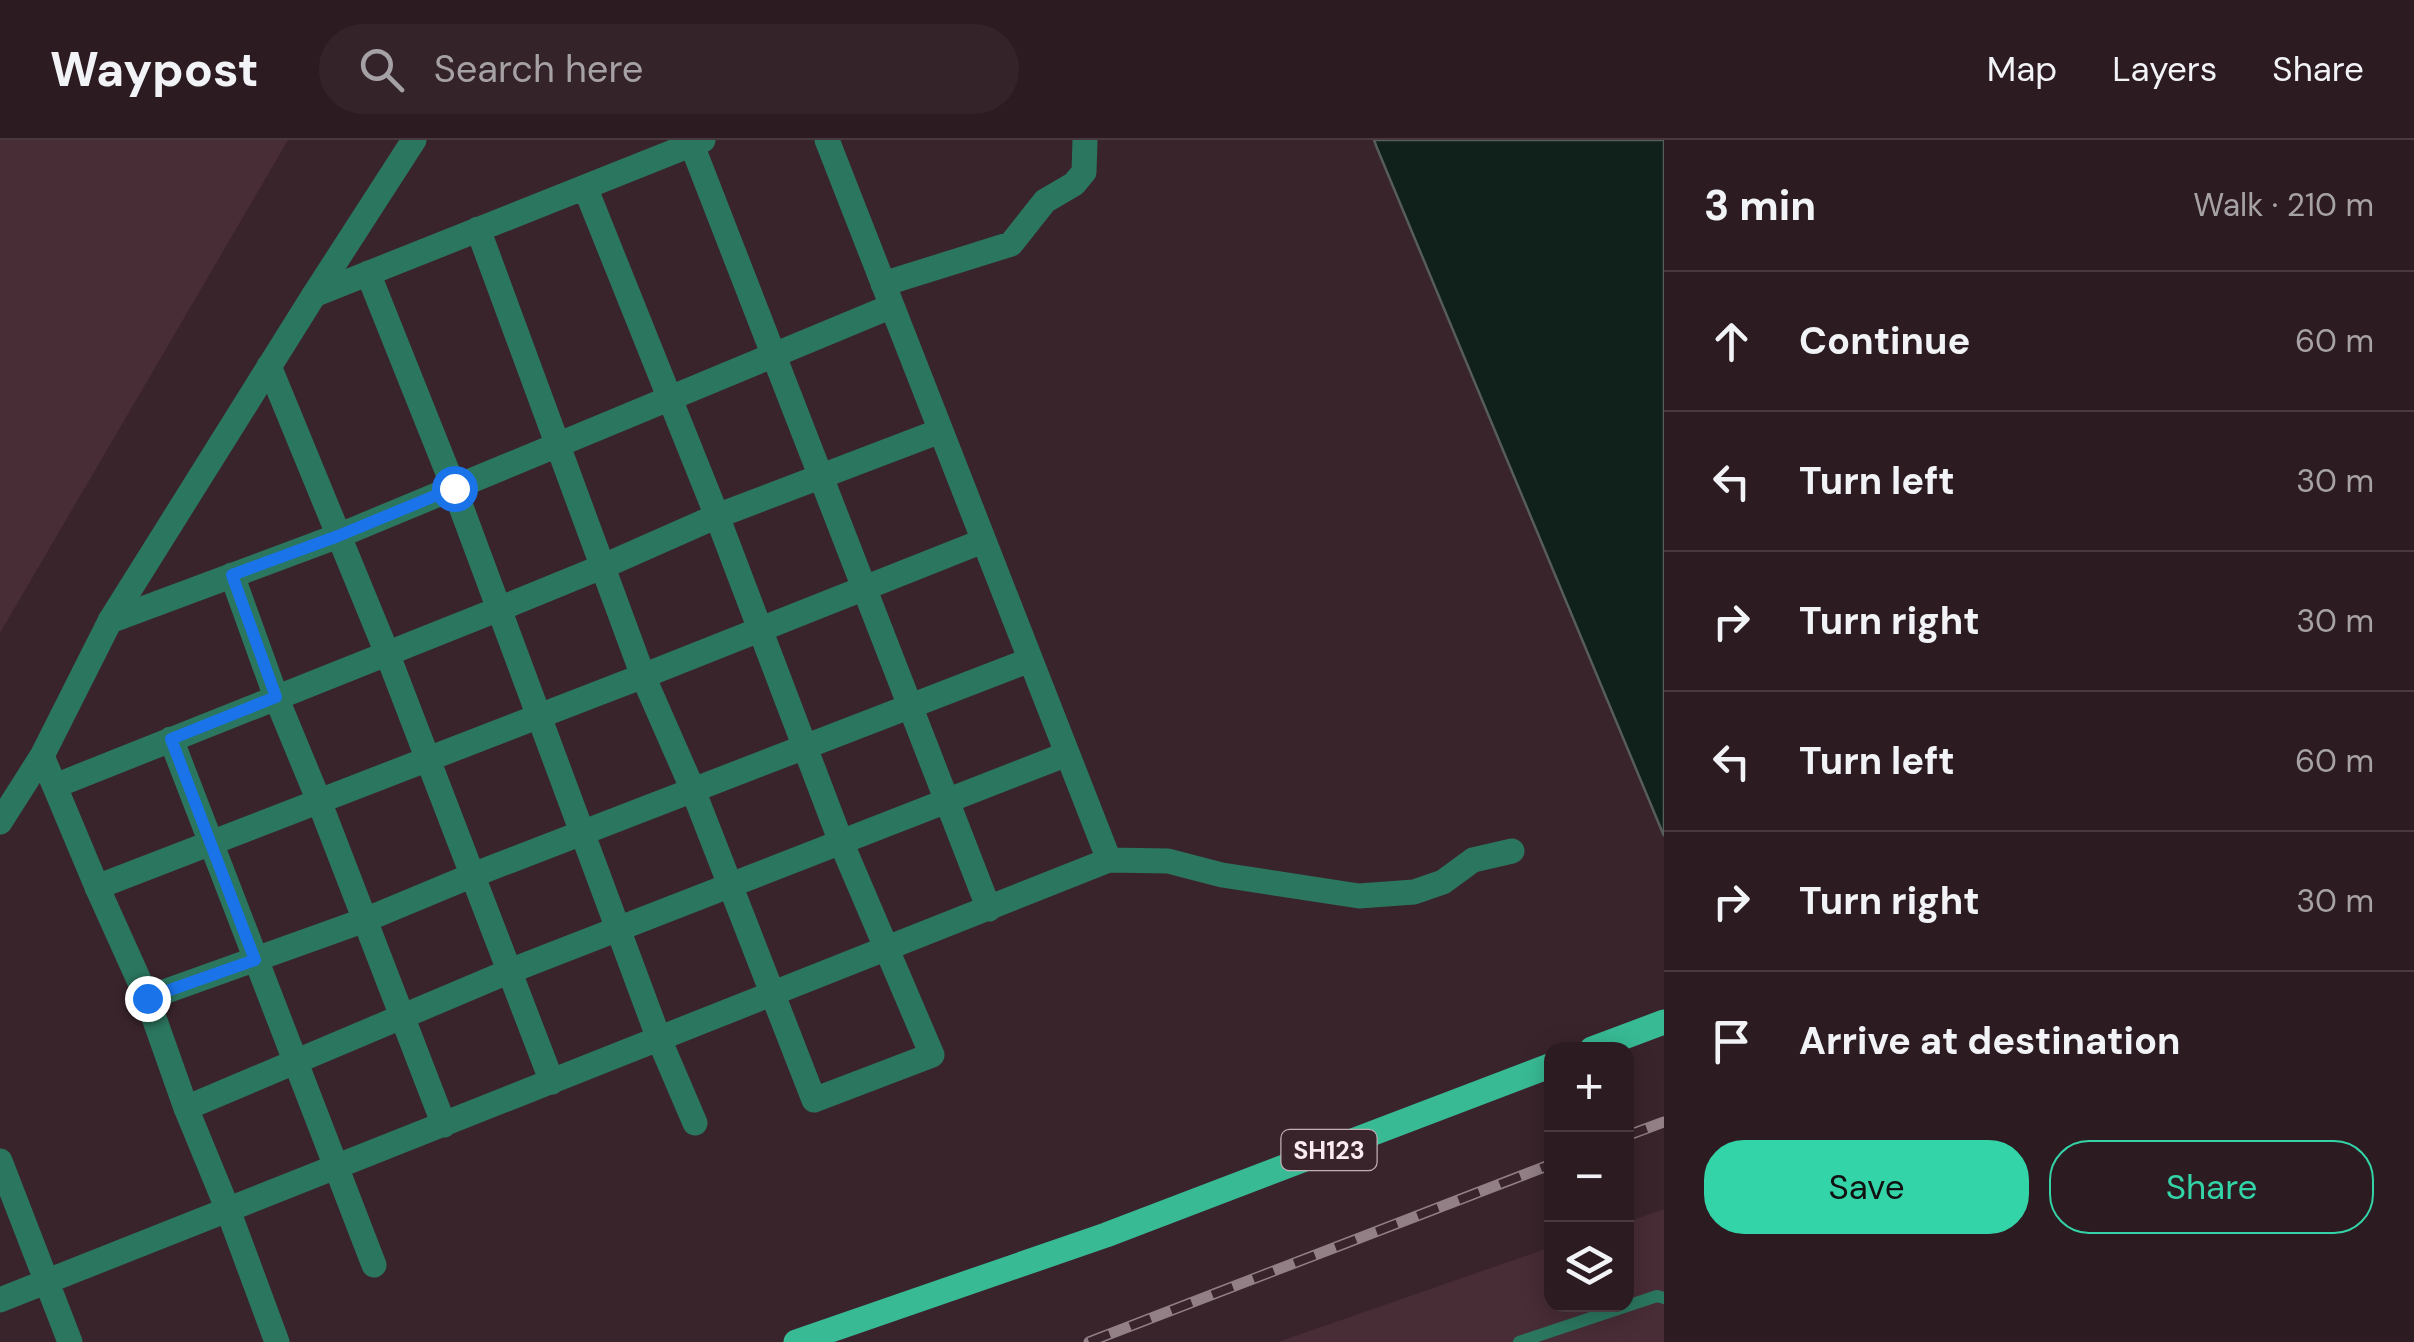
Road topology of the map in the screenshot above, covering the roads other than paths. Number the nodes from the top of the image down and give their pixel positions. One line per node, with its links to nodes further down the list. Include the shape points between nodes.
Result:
1 (414, 140): 8 (street)
2 (827, 140): 9 (street)
3 (1084, 140): 9 (street, via 1084,172 1045,201 1011,244)
4 (695, 141): 5 (street); 10 (street)
5 (585, 187): 6 (street); 12 (street)
6 (478, 230): 7 (street); 14 (street)
7 (368, 273): 8 (street); 16 (street)
8 (314, 295): 11 (street)
9 (887, 295): 10 (street); 13 (street)
10 (774, 355): 12 (street); 15 (street)
11 (269, 366): 18 (street); 24 (street)
12 (668, 399): 14 (street); 17 (street)
13 (940, 431): 15 (street); 19 (street)
14 (558, 445): 16 (street); 20 (street)
15 (821, 476): 17 (street); 22 (street)
16 (454, 488): 18 (street); 23 (street)
17 (717, 516): 20 (street); 25 (street)
18 (338, 536): 21 (street); 26 (street)
19 (984, 541): 22 (street); 27 (street)
20 (604, 566): 23 (street); 28 (street)
21 (232, 575): 24 (street); 29 (street)
22 (864, 588): 25 (street); 30 (street)
23 (499, 609): 26 (street); 31 (street)
24 (110, 621): 35 (street)
25 (758, 629): 28 (street); 33 (street)
26 (387, 653): 29 (street); 36 (street)
27 (1030, 660): 30 (street); 34 (street)
28 (643, 676): 31 (street); 38 (street)
29 (276, 697): 32 (street); 39 (street)
30 (910, 706): 33 (street); 40 (street)
31 (538, 716): 36 (street); 42 (street)
32 (171, 739): 37 (street); 44 (street)
33 (805, 747): 38 (street); 43 (street)
34 (1067, 754): 40 (street); 46 (street)
35 (42, 756): 37 (street); 41 (street)
36 (428, 758): 39 (street); 47 (street)
37 (55, 786): 49 (street)
38 (692, 790): 42 (street); 48 (street)
39 (319, 801): 44 (street); 51 (street)
40 (947, 801): 43 (street); 50 (street)
41 (0, 822)
42 (583, 833): 47 (street); 52 (street)
43 (841, 842): 48 (street); 53 (street)
44 (211, 843): 49 (street); 54 (street)
45 (1512, 851): 46 (street, via 1472,860 1443,882 1414,892 1359,896 1222,876 1168,861)
46 (1109, 860): 50 (street)
47 (473, 875): 51 (street); 55 (street)
48 (729, 886): 52 (street); 56 (street)
49 (97, 888): 57 (street)
50 (989, 909): 53 (street)
51 (365, 920): 54 (street); 58 (street)
52 (619, 928): 55 (street); 60 (street)
53 (886, 950): 56 (street); 56 (street, via 932,1055 814,1100)
54 (255, 960): 57 (street); 62 (street)
55 (510, 971): 58 (street); 64 (street)
56 (771, 994): 60 (street)
57 (147, 998): 65 (street)
58 (401, 1017): 62 (street); 67 (street)
59 (1664, 1022): 61 (main road)
60 (659, 1039): 64 (street); 66 (street)
61 (1613, 1042)
62 (296, 1062): 65 (street); 69 (street)
63 (1544, 1068): 77 (main road, SH123, via 1106,1234)
64 (552, 1082): 67 (street)
65 (186, 1108): 70 (street)
66 (696, 1123)
67 (444, 1125): 69 (street)
68 (1, 1168): 72 (street)
69 (336, 1168): 70 (street); 71 (street)
70 (228, 1210): 72 (street); 76 (street)
71 (374, 1264)
72 (48, 1281): 74 (street); 75 (street)
73 (1664, 1298): 78 (lane)
74 (0, 1300)
75 (70, 1342)
76 (276, 1342)
77 (796, 1342)
78 (1520, 1342)

